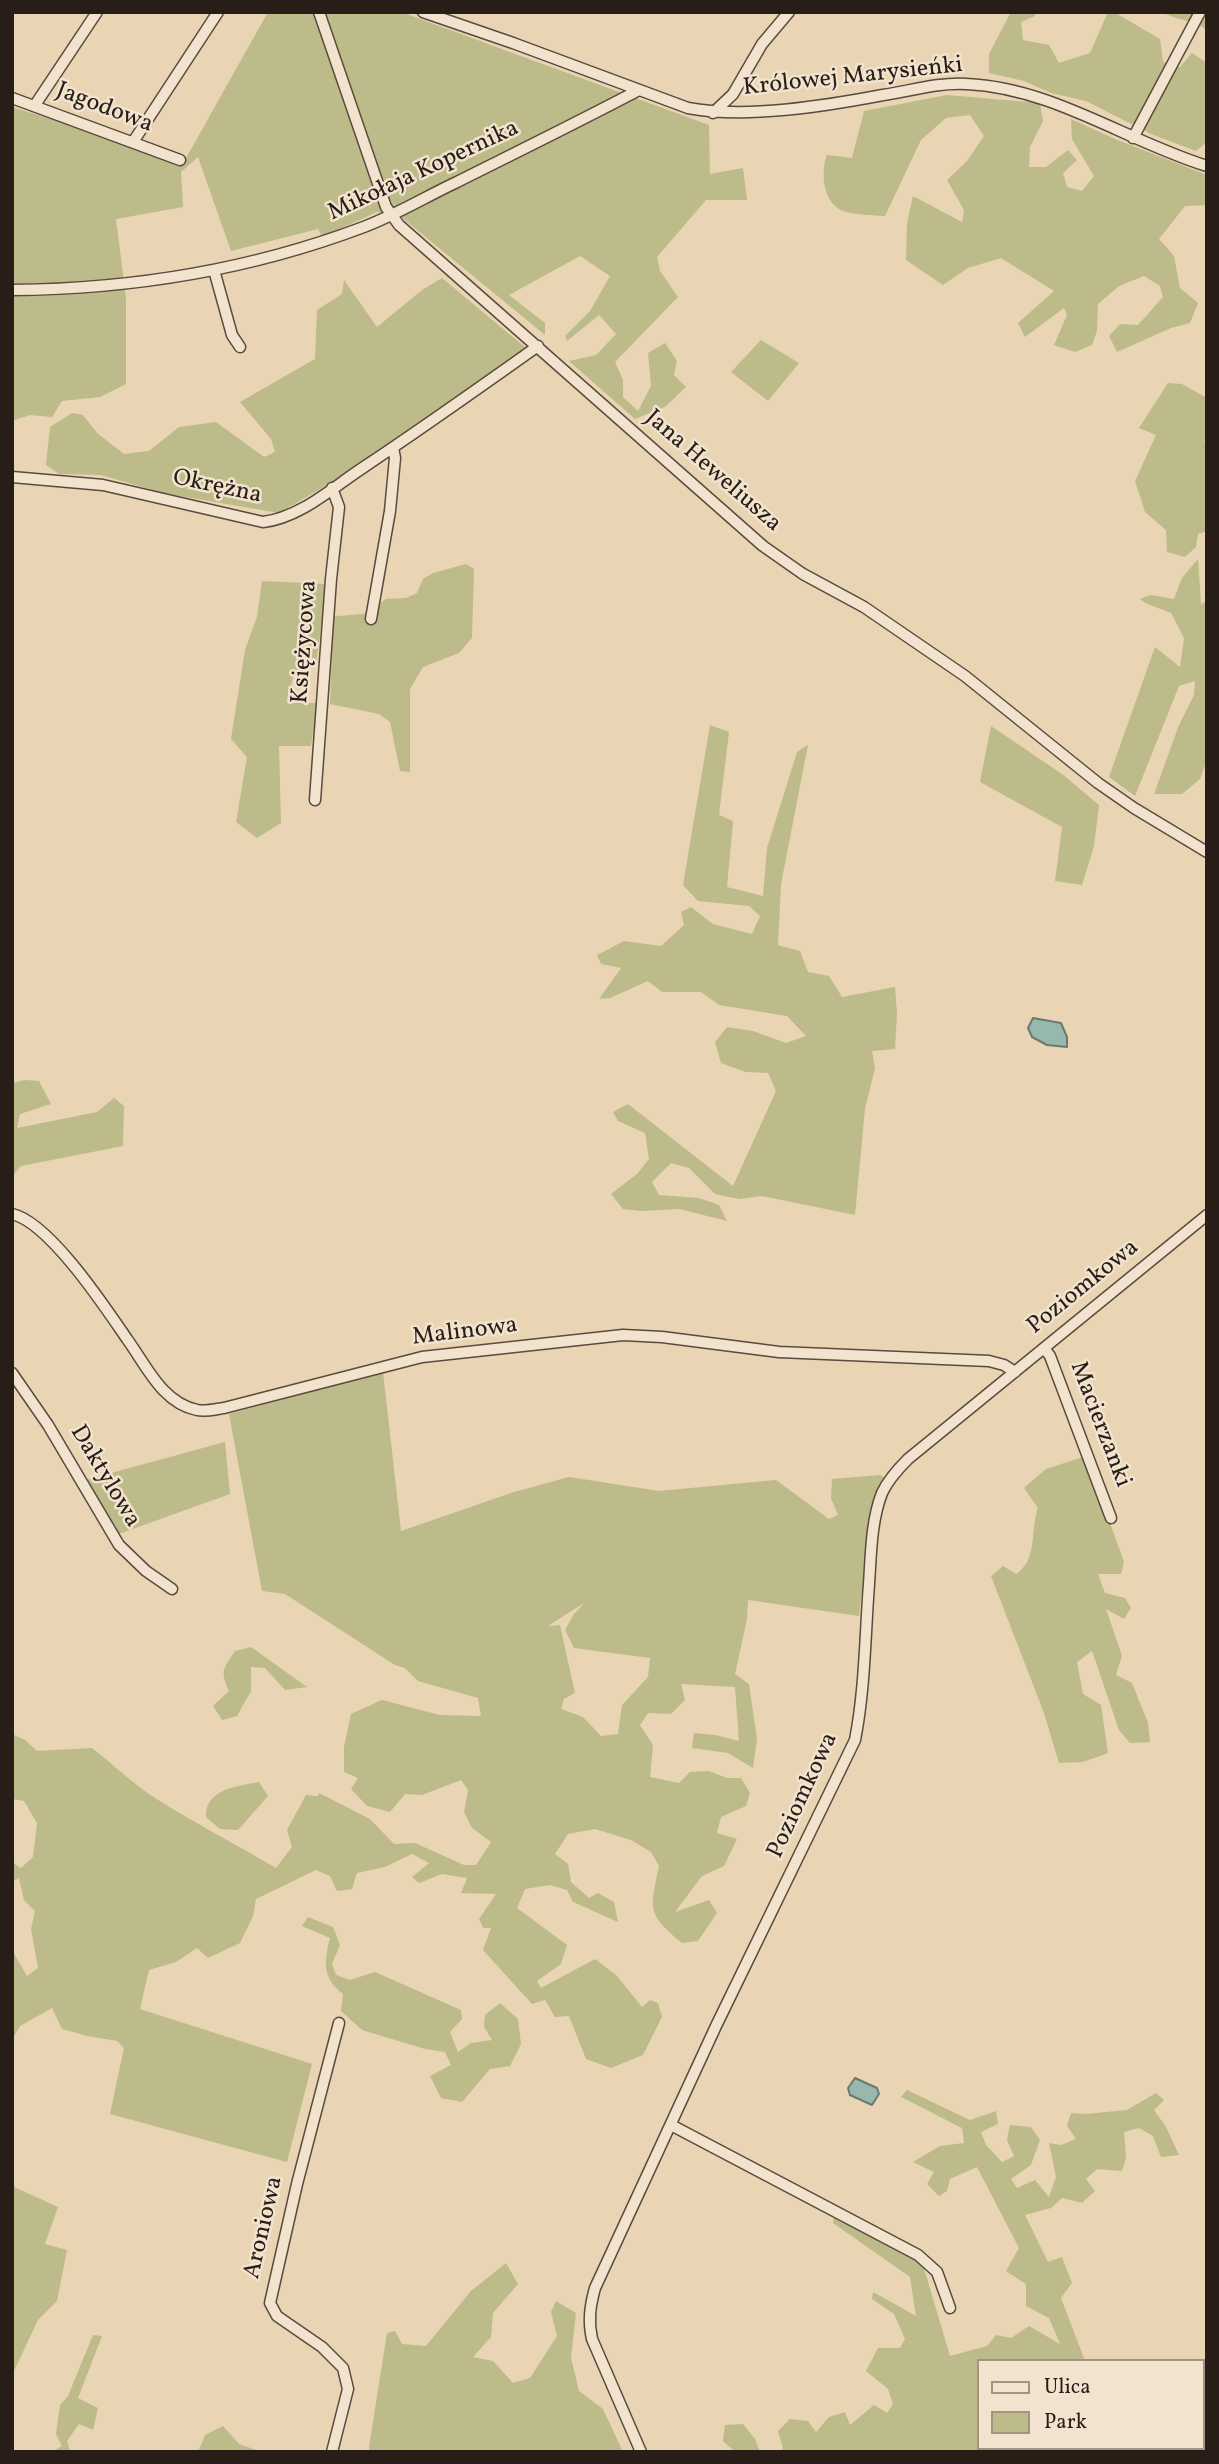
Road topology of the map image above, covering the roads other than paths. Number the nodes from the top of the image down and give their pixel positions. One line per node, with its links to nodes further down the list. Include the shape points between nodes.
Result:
1 (97, 12): 9 (street)
2 (218, 12): 12 (street)
3 (318, 12): 15 (street, Jana Heweliusza)
4 (423, 12): 7 (street, Królowej Marysieńki)
5 (789, 12): 10 (street, via 762,44 733,94)
6 (1200, 12): 11 (street)
7 (638, 91): 10 (street, Królowej Marysieńki); 15 (street, Mikołaja Kopernika)
8 (12, 98): 9 (street, Jagodowa)
9 (35, 106): 12 (street, Jagodowa)
10 (713, 113): 11 (street, Królowej Marysieńki, via 835,104 966,83 1015,90)
11 (1133, 138): 14 (street, Królowej Marysieńki)
12 (133, 142): 13 (street, Jagodowa)
13 (180, 160)
14 (1207, 166)
15 (391, 215): 16 (street, Mikołaja Kopernika, via 315,244); 18 (street, Jana Heweliusza)
16 (214, 270): 17 (street, Mikołaja Kopernika, via 133,284); 19 (street, via 232,335)
17 (12, 290)
18 (538, 346): 20 (street, Okrężna); 25 (street, Jana Heweliusza, via 762,547 864,607 965,676 1098,783)
19 (240, 347)
20 (393, 448): 22 (street, Okrężna); 23 (street, via 390,511)
21 (12, 477): 22 (street, Okrężna, via 103,485 263,522 279,520)
22 (332, 488): 24 (street, Księżycowa, via 339,507)
23 (371, 619)
24 (315, 800)
25 (1207, 852)
26 (12, 1214): 29 (street, Malinowa, via 25,1218 56,1244 163,1391 198,1411 422,1357 623,1335 779,1352 989,1361)
27 (1207, 1215): 28 (street, Poziomkowa)
28 (1044, 1348): 29 (street, Poziomkowa); 31 (street, Macierzanki, via 1051,1356)
29 (1015, 1372): 34 (street, Poziomkowa, via 908,1459 883,1492 872,1547 855,1740)
30 (12, 1373): 32 (street, Daktylowa, via 119,1545)
31 (1111, 1518)
32 (172, 1589)
33 (339, 2024): 36 (street, Aroniowa, via 270,2302 277,2316 343,2368 348,2389)
34 (670, 2125): 35 (street, via 918,2255 937,2272); 37 (street, Poziomkowa, via 590,2308 592,2339)
35 (950, 2308)
36 (332, 2452)
37 (641, 2452)

